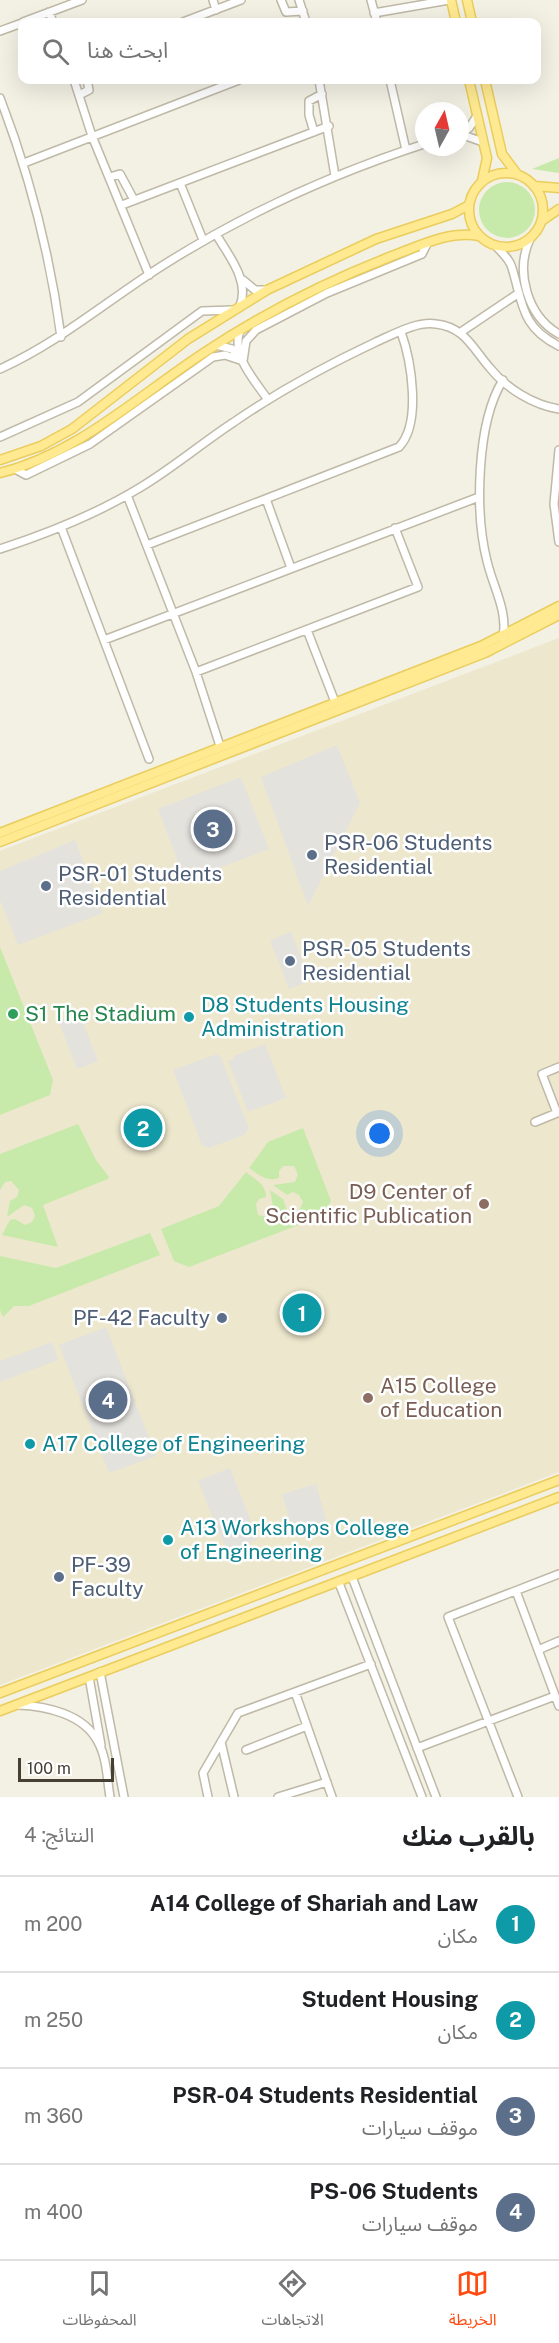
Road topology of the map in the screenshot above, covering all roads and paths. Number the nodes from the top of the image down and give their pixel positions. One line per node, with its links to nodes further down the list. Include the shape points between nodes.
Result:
1 (82, 0): 11 (street)
2 (213, 0): 9 (street)
3 (241, 0): 9 (street)
4 (281, 0): 10 (street, via 286,12)
5 (299, 0): 10 (street)
6 (371, 0): 12 (street)
7 (450, 0): 12 (street); 18 (main road)
8 (467, 0): 19 (main road)
9 (216, 10): 15 (street)
10 (303, 11): 16 (street)
11 (50, 12): 13 (street); 14 (street)
12 (374, 13): 17 (street)
13 (35, 18)
14 (52, 18)
15 (194, 18)
16 (305, 18)
17 (376, 18)
18 (455, 18)
19 (471, 18)
20 (18, 25): 21 (street)
21 (0, 31)
22 (75, 84): 30 (street)
23 (88, 84): 30 (street, via 89,90)
24 (228, 84): 36 (street)
25 (320, 84): 29 (street)
26 (391, 84): 40 (street)
27 (470, 84): 32 (main road)
28 (486, 84): 42 (main road, via 502,154)
29 (322, 94): 33 (street); 35 (street, via 309,101)
30 (79, 95): 36 (street)
31 (0, 98): 41 (street)
32 (477, 116): 34 (street); 38 (main road)
33 (329, 126): 35 (street); 43 (street)
34 (469, 128)
35 (314, 132): 46 (street)
36 (92, 136): 41 (street); 44 (street)
37 (469, 137): 38 (street)
38 (483, 142): 45 (main road, via 487,167)
39 (415, 147): 40 (street)
40 (406, 150): 43 (street)
41 (24, 163): 70 (street, via 47,251)
42 (517, 174): 45 (main road, via 503,172); 47 (main road)
43 (335, 176): 54 (street)
44 (110, 177): 49 (street, via 120,174); 50 (street)
45 (482, 181): 51 (main road)
46 (180, 183): 49 (street); 57 (street)
47 (535, 186): 48 (main road); 53 (main road, via 544,206)
48 (559, 189)
49 (134, 200): 50 (street)
50 (122, 205): 60 (street)
51 (469, 205): 55 (main road, via 470,220); 63 (main road, via 376,239)
52 (559, 209): 53 (main road)
53 (542, 221): 56 (main road)
54 (216, 234): 57 (street); 61 (street)
55 (479, 236): 58 (main road, via 462,234); 59 (main road)
56 (530, 239): 59 (main road, via 517,246); 62 (street, via 524,257)
57 (203, 240): 60 (street)
58 (427, 244): 66 (main road, via 325,284); 73 (street, via 418,256 327,293 256,330 246,341)
59 (495, 245): 64 (street, via 512,267)
60 (149, 275): 70 (street)
61 (241, 278): 63 (street, via 255,290); 65 (street, via 244,291)
62 (526, 284): 64 (street); 69 (street, via 537,314)
63 (267, 290): 65 (main road)
64 (518, 295): 68 (street); 72 (street, via 534,327)
65 (236, 308): 78 (street, via 202,311 78,402); 80 (main road, via 154,364 72,429 41,446)
66 (240, 330): 71 (main road); 73 (street, via 236,346)
67 (401, 332): 68 (street, via 433,323); 76 (street, via 342,358); 85 (street, via 412,384 411,411 403,443 389,452)
68 (460, 332): 75 (street)
69 (559, 334)
70 (61, 337): 74 (street)
71 (216, 345): 73 (street, via 232,350); 81 (main road, via 78,440)
72 (559, 346)
73 (242, 360): 76 (street); 81 (street, via 225,355 213,357 90,444 26,474)
74 (0, 369)
75 (503, 380): 77 (street, via 533,401); 84 (street, via 483,445)
76 (268, 400): 83 (street)
77 (559, 409)
78 (0, 436)
79 (559, 450): 86 (street, via 554,494)
80 (0, 460)
81 (15, 469): 82 (main road)
82 (0, 473)
83 (127, 495): 87 (street); 90 (street)
84 (479, 497): 88 (street); 96 (street, via 486,559)
85 (266, 499): 90 (street); 92 (street)
86 (558, 526): 89 (street)
87 (61, 527): 91 (street); 100 (street)
88 (395, 528): 92 (street); 98 (street, via 418,587)
89 (559, 542)
90 (147, 545): 94 (street)
91 (0, 549)
92 (291, 568): 94 (street)
93 (559, 606): 97 (main road)
94 (173, 614): 100 (street); 101 (street)
95 (559, 615): 106 (main road, via 484,653)
96 (506, 620): 97 (street); 99 (street)
97 (523, 626): 99 (main road)
98 (307, 630): 101 (street); 102 (street)
99 (502, 637): 102 (main road)
100 (104, 640): 104 (street)
101 (196, 672): 103 (street)
102 (335, 702): 103 (main road)
103 (220, 746): 105 (main road)
104 (149, 759)
105 (0, 833)
106 (0, 842)
107 (559, 1067): 108 (street, via 542,1074 557,1113)
108 (535, 1122)
109 (559, 1480): 111 (main road)
110 (559, 1497): 114 (main road)
111 (346, 1561): 112 (main road); 114 (main road)
112 (333, 1566): 115 (main road); 119 (main road)
113 (559, 1574): 116 (street)
114 (352, 1577): 115 (main road); 133 (street)
115 (339, 1582): 121 (street); 122 (main road)
116 (516, 1591): 118 (street); 130 (street, via 448,1617)
117 (559, 1641): 118 (street)
118 (538, 1650): 126 (street)
119 (97, 1655): 120 (main road); 122 (main road)
120 (88, 1659): 123 (main road); 125 (main road)
121 (371, 1664): 124 (street); 143 (street)
122 (100, 1672): 123 (main road); 138 (street)
123 (89, 1677): 127 (main road); 135 (street)
124 (295, 1692): 131 (street); 132 (street, via 238,1713)
125 (0, 1693)
126 (555, 1696): 128 (street); 130 (street)
127 (15, 1705): 129 (main road); 135 (street, via 62,1711 85,1727 98,1741)
128 (559, 1706)
129 (0, 1711)
130 (488, 1721): 133 (street); 145 (street)
131 (307, 1726): 134 (street); 136 (street)
132 (221, 1742): 139 (street, via 203,1773); 140 (street)
133 (417, 1748): 144 (street)
134 (246, 1750)
135 (104, 1756): 137 (street)
136 (327, 1782): 141 (street); 142 (street)
137 (110, 1797)
138 (124, 1797)
139 (208, 1797)
140 (234, 1797)
141 (278, 1797)
142 (332, 1797)
143 (422, 1797)
144 (436, 1797)
145 (518, 1797)

